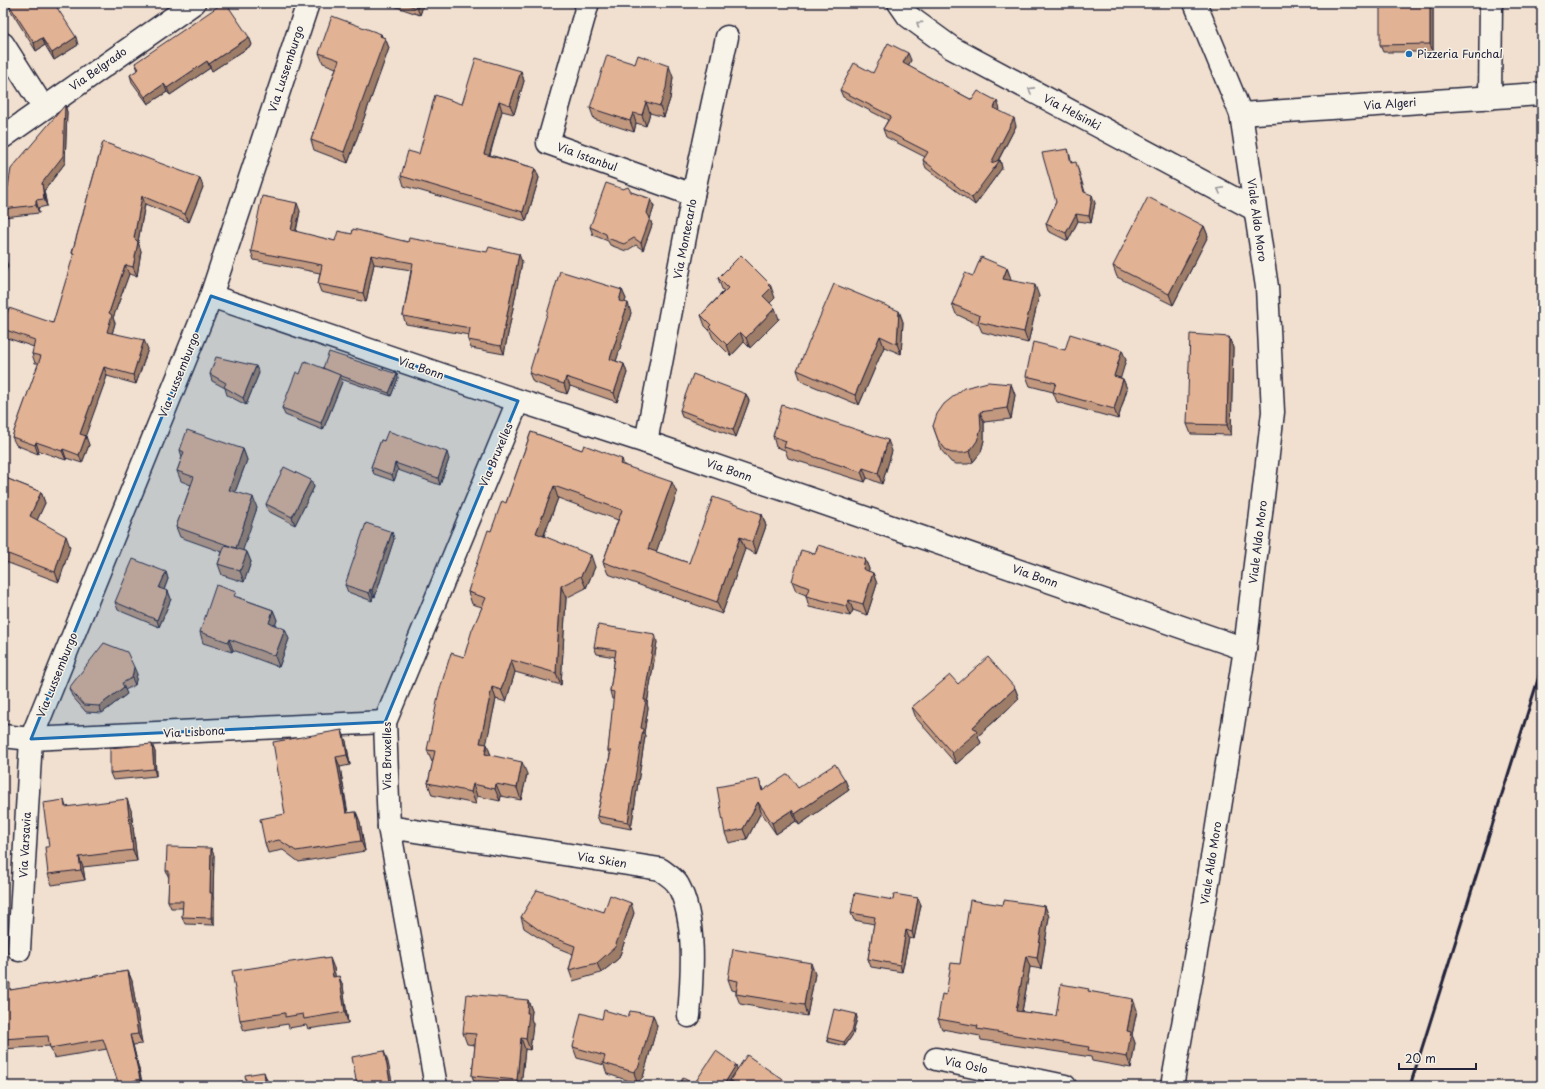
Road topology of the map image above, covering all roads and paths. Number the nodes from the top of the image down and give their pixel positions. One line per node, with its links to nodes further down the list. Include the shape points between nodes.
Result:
1 (194, 3): 11 (street, Via Belgrado)
2 (308, 3): 16 (street, Via Lussemburgo)
3 (899, 3): 15 (street, Via Helsinki, one-way to 3, via 952,48 908,16)
4 (1196, 3): 12 (street, Viale Aldo Moro)
5 (1491, 3): 10 (street)
6 (587, 6): 14 (street, Via Istanbul, via 548,143)
7 (727, 37): 14 (street, Via Montecarlo)
8 (3, 44): 11 (street)
9 (1540, 94): 10 (street, Via Algeri)
10 (1490, 98): 12 (street, Via Algeri)
11 (43, 107): 13 (street, Via Belgrado)
12 (1241, 114): 15 (street, Viale Aldo Moro)
13 (3, 137)
14 (693, 195): 18 (street, Via Montecarlo)
15 (1254, 209): 19 (street, Viale Aldo Moro, via 1267,287 1273,412)
16 (211, 296): 17 (street, Via Bonn); 22 (street, Via Lussemburgo)
17 (518, 401): 18 (street, Via Bonn); 20 (street, Via Bruxelles)
18 (646, 442): 19 (street, Via Bonn)
19 (1245, 649): 29 (street, Viale Aldo Moro, via 1205,902)
20 (384, 722): 22 (street, Via Lisbona); 23 (street, Via Bruxelles)
21 (3, 736): 22 (street, Via Lisbona)
22 (31, 739): 24 (street, Via Varsavia)
23 (389, 827): 25 (street, Via Skien, via 660,869 678,884 687,910 693,960); 27 (street, Via Bruxelles)
24 (19, 950)
25 (689, 1016)
26 (936, 1059): 28 (street, Via Oslo)
27 (436, 1086)
28 (1065, 1086)
29 (1172, 1086)

